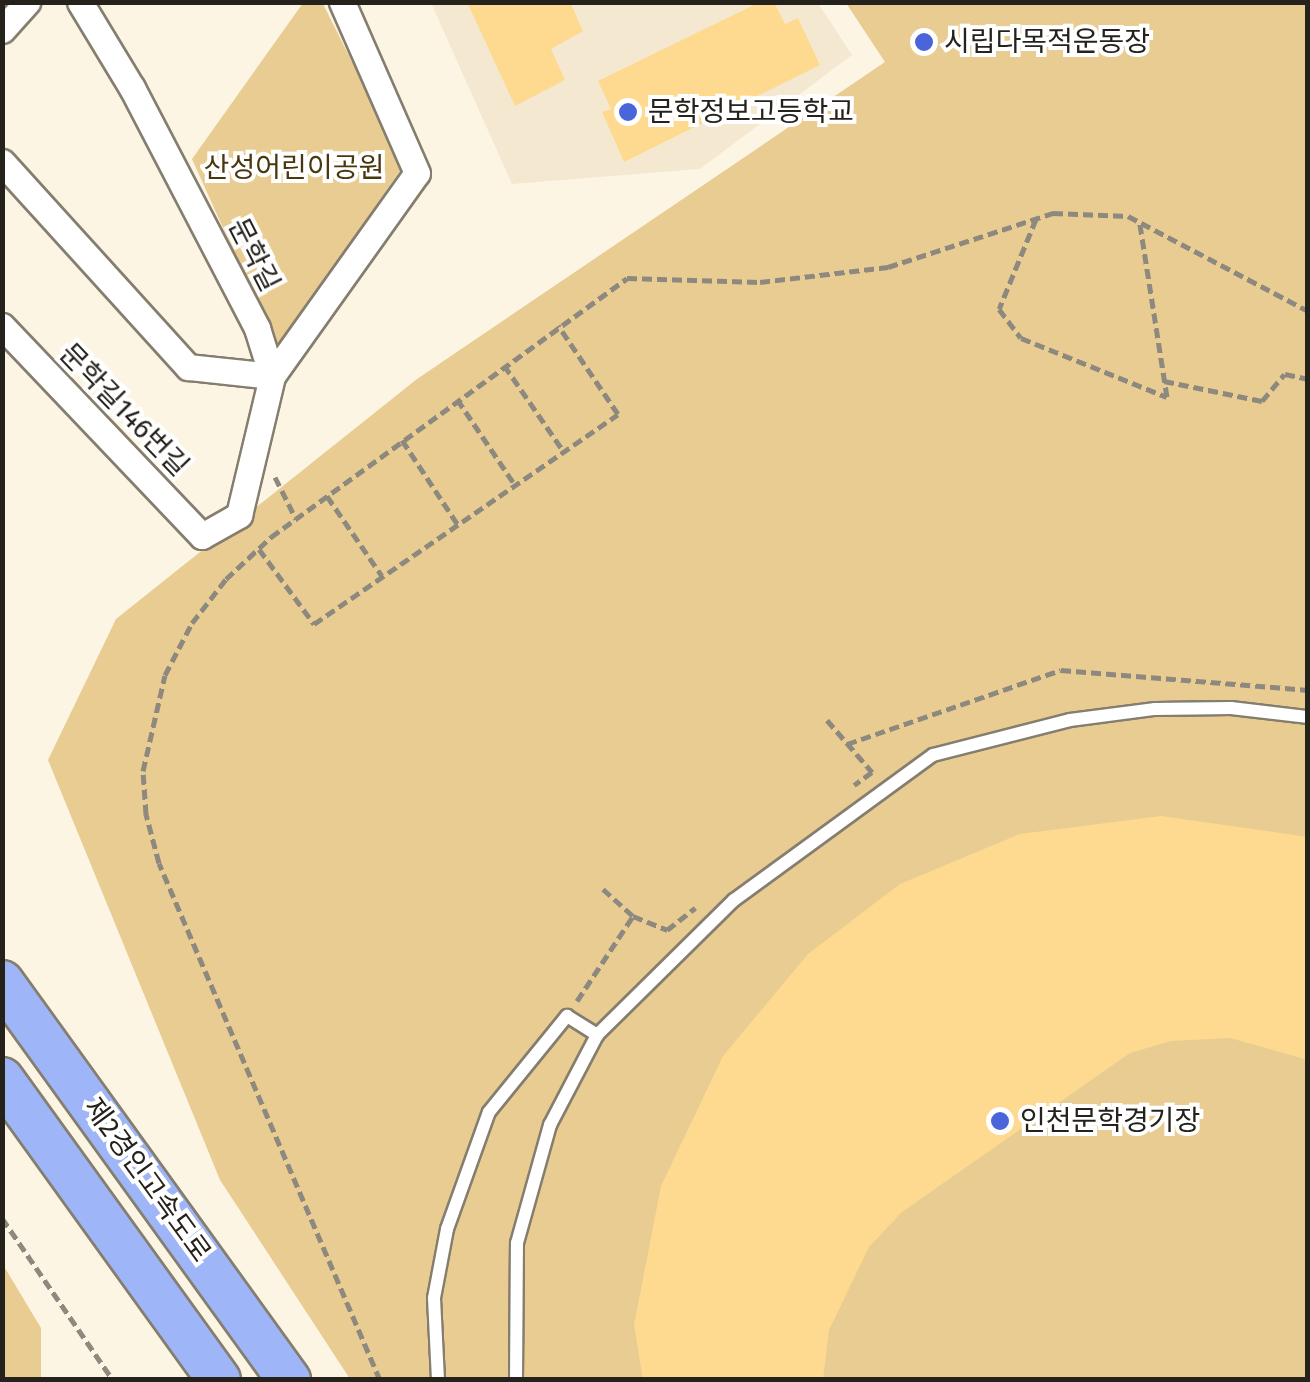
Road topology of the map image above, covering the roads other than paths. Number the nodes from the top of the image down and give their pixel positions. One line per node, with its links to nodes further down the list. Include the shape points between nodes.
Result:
1 (27, 2): 4 (street)
2 (80, 2): 7 (street, 문학길, via 204,223 257,328)
3 (342, 2): 7 (street, via 417,174)
4 (2, 30)
5 (2, 162): 7 (street, via 188,367)
6 (2, 326): 7 (street, 문학길146번길, via 202,536 240,516)
7 (272, 376)
8 (1308, 717): 10 (lane, via 1155,709 1070,720 933,755 734,900)
9 (2, 982): 13 (highway, 제2경인고속도로)
10 (597, 1035): 14 (lane, via 568,1016 489,1112 464,1166 434,1298); 15 (lane, via 550,1125 517,1243)
11 (2, 1079): 12 (highway)
12 (219, 1380)
13 (289, 1380)
14 (438, 1380)
15 (516, 1380)

